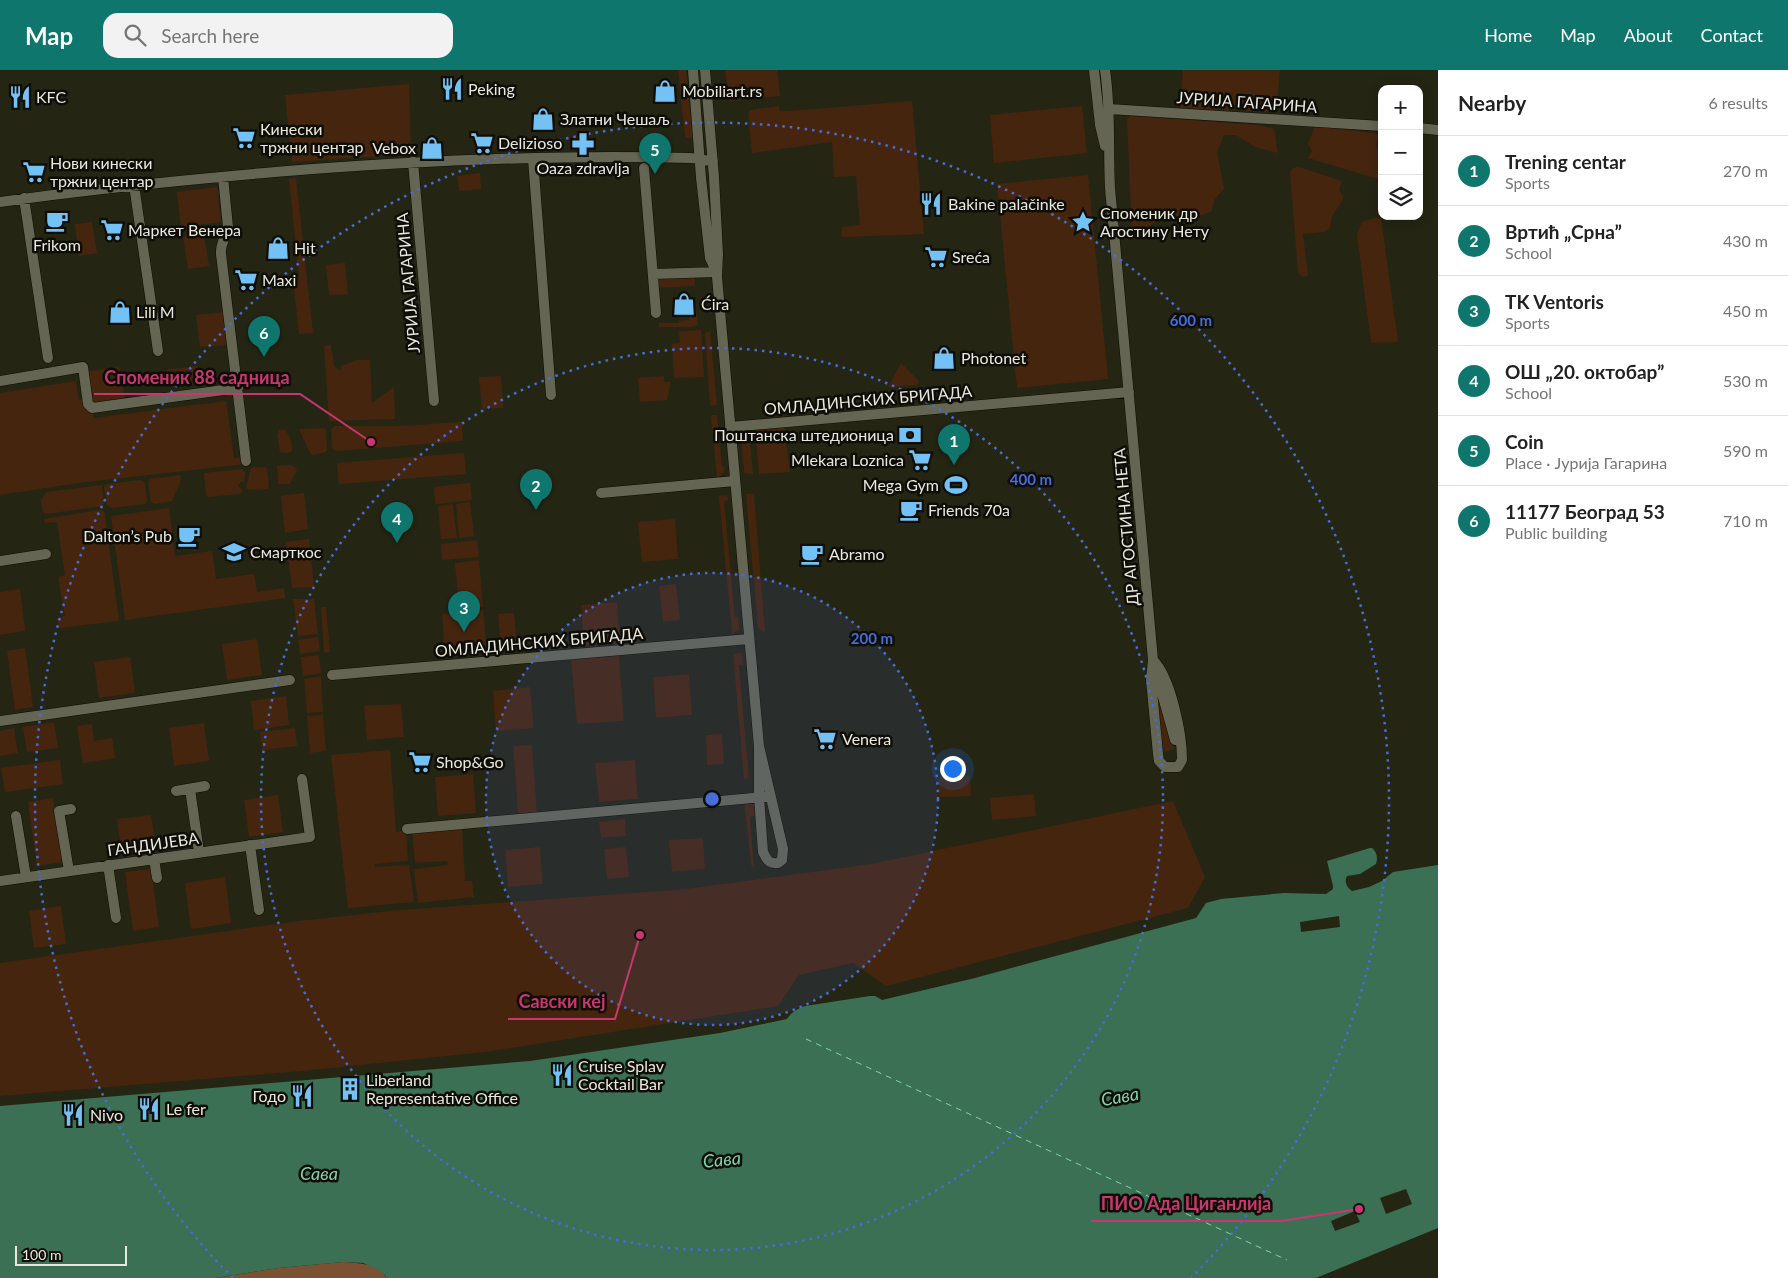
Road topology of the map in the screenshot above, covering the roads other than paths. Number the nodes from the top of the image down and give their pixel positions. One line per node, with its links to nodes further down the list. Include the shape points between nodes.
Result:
1 (692, 70): 10 (street)
2 (705, 70): 11 (street)
3 (1094, 70): 13 (street, ДР АГОСТИНА НЕТА, via 1100,125)
4 (1106, 70): 5 (street, ДР АГОСТИНА НЕТА)
5 (1109, 109): 6 (street, ЈУРИЈА ГАГАРИНА); 13 (street, ДР АГОСТИНА НЕТА)
6 (1378, 126)
7 (1423, 128): 8 (street)
8 (1438, 130)
9 (533, 158): 10 (street); 12 (street); 27 (street)
10 (700, 159): 11 (street); 19 (street, via 710,258)
11 (713, 161): 19 (street)
12 (413, 162): 15 (street); 28 (street, ЈУРИЈА ГАГАРИНА)
13 (1109, 163): 26 (street, ДР АГОСТИНА НЕТА)
14 (644, 168): 20 (street)
15 (223, 177): 16 (street); 25 (street, via 228,227 221,254)
16 (134, 185): 17 (street); 22 (street)
17 (24, 198): 18 (street); 23 (street)
18 (0, 202)
19 (716, 272): 20 (street); 29 (street)
20 (652, 274): 21 (street)
21 (656, 313)
22 (158, 351)
23 (48, 358)
24 (0, 381): 25 (street, via 83,368 88,404 92,408)
25 (238, 388): 30 (street)
26 (1129, 392): 29 (street, ОМЛАДИНСКИХ БРИГАДА); 36 (street, ДР АГОСТИНА НЕТА)
27 (551, 395)
28 (434, 401)
29 (730, 427): 31 (street)
30 (246, 460)
31 (735, 481): 32 (street); 35 (street)
32 (601, 493)
33 (46, 554): 34 (street)
34 (0, 561)
35 (749, 639): 37 (street, ОМЛАДИНСКИХ БРИГАДА); 40 (street)
36 (1152, 660): 36 (street, ДР АГОСТИНА НЕТА, via 1182,760 1172,768 1159,761)
37 (332, 675)
38 (290, 680): 39 (street)
39 (0, 721)
40 (759, 746): 45 (street); 46 (street)
41 (302, 779): 50 (street, ГАНДИЈЕВА, via 310,837)
42 (205, 786): 43 (street)
43 (190, 789): 44 (street); 51 (street)
44 (176, 791)
45 (759, 797): 46 (street); 46 (street, via 763,852 767,860 778,864 782,860 783,849); 49 (street)
46 (771, 797)
47 (71, 809): 54 (street, via 59,811)
48 (16, 816): 55 (street)
49 (408, 829)
50 (250, 845): 51 (street, ГАНДИЈЕВА); 58 (street)
51 (200, 852): 52 (street, ГАНДИЈЕВА)
52 (154, 859): 53 (street, ГАНДИЈЕВА); 56 (street)
53 (108, 865): 54 (street, ГАНДИЈЕВА); 59 (street)
54 (69, 871): 55 (street, ГАНДИЈЕВА)
55 (26, 877): 57 (street, ГАНДИЈЕВА)
56 (157, 878)
57 (0, 881)
58 (260, 910)
59 (116, 918)

